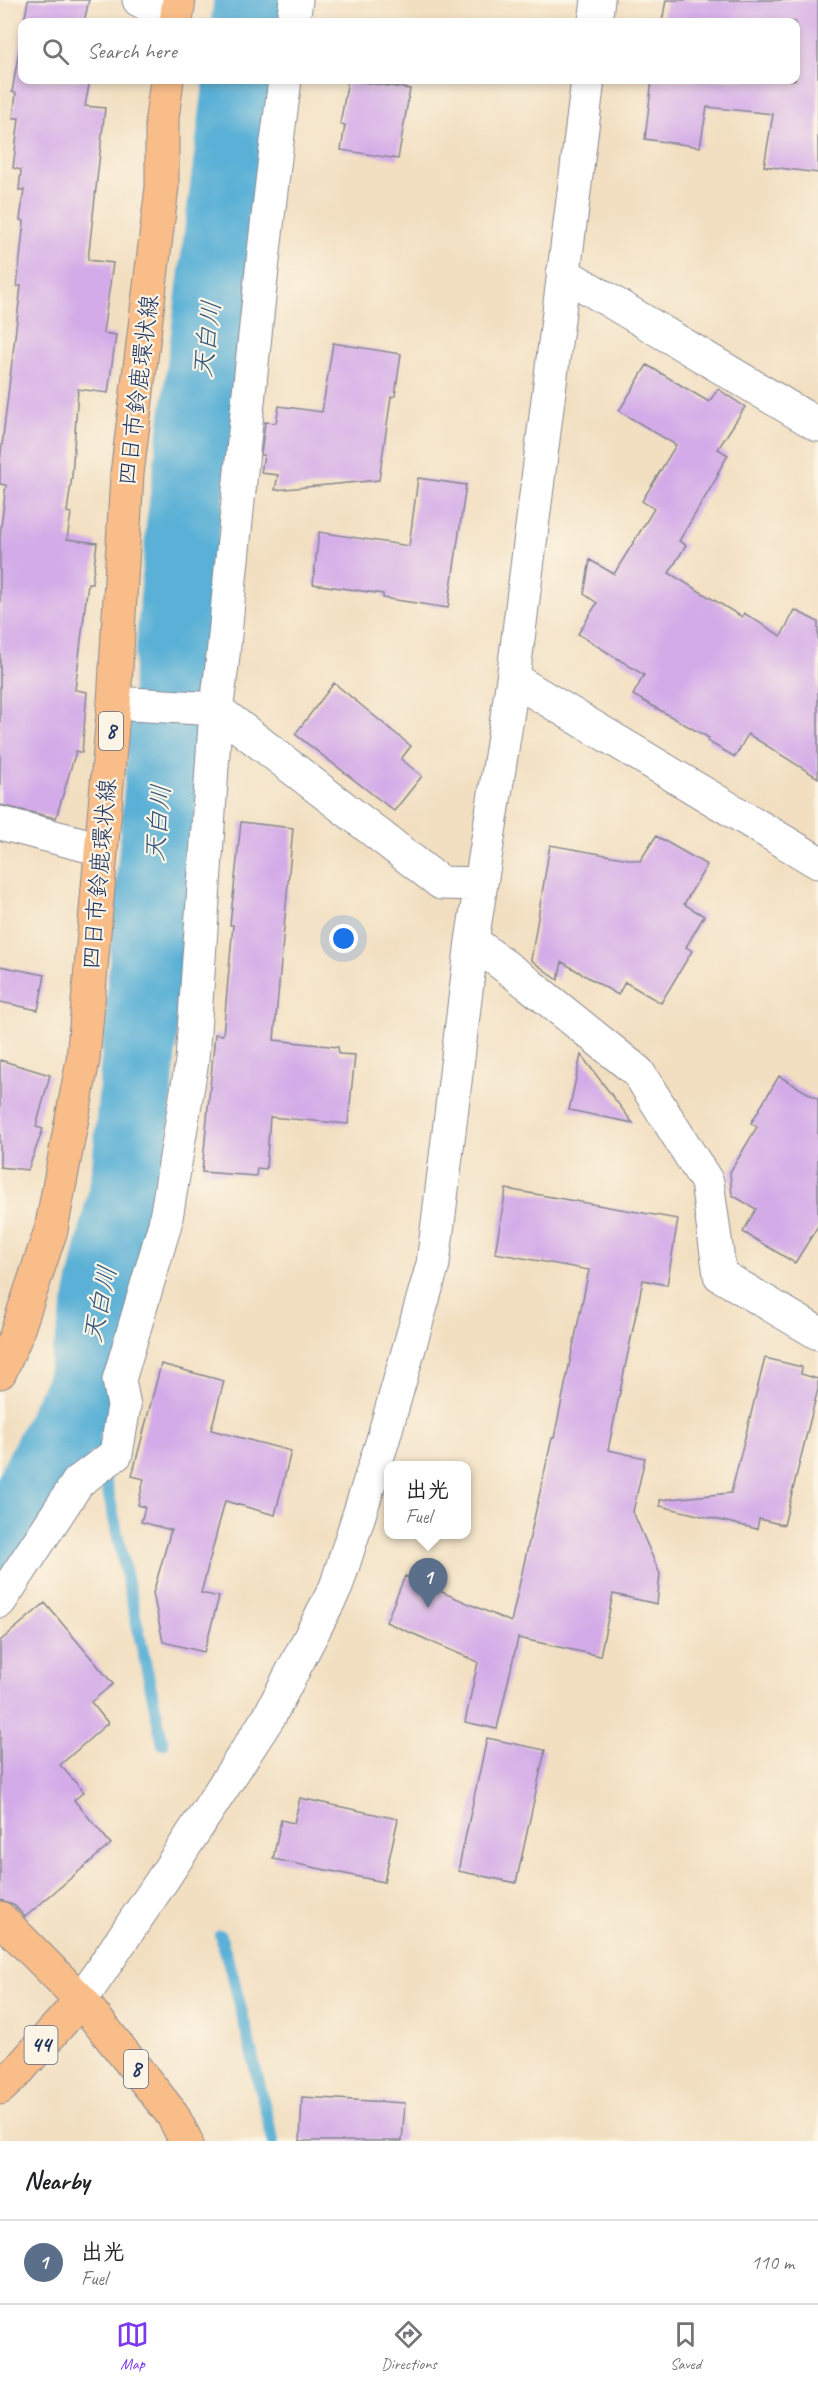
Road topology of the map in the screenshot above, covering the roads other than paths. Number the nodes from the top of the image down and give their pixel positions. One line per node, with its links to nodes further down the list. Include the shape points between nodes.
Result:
1 (139, 0): 4 (street)
2 (296, 0): 5 (street)
3 (598, 0): 6 (street)
4 (177, 14)
5 (294, 18)
6 (596, 18)
7 (166, 84): 13 (main road, 四日市鈴鹿環状線 / 8, via 162,187 127,474)
8 (284, 84): 14 (street)
9 (587, 84): 10 (street)
10 (563, 273): 11 (street); 12 (street)
11 (818, 424)
12 (513, 679): 17 (street); 18 (street)
13 (114, 703): 14 (street); 16 (main road, 四日市鈴鹿環状線 / 8)
14 (216, 709): 18 (street, via 441,883); 22 (street, via 192,1061 165,1224 119,1380 124,1406 116,1454 78,1482)
15 (0, 823): 16 (street)
16 (101, 849): 21 (main road, 四日市鈴鹿環状線 / 8, via 83,1060 68,1148 51,1230)
17 (818, 862)
18 (481, 884): 19 (street)
19 (472, 941): 20 (street, via 638,1072 707,1182 720,1275); 24 (street, via 433,1264 336,1587 270,1715)
20 (818, 1333)
21 (0, 1372)
22 (0, 1601)
23 (0, 1918): 24 (main road, 8)
24 (81, 2000): 25 (main road, 44); 26 (main road, 8, via 172,2114)
25 (0, 2088)
26 (186, 2141)

